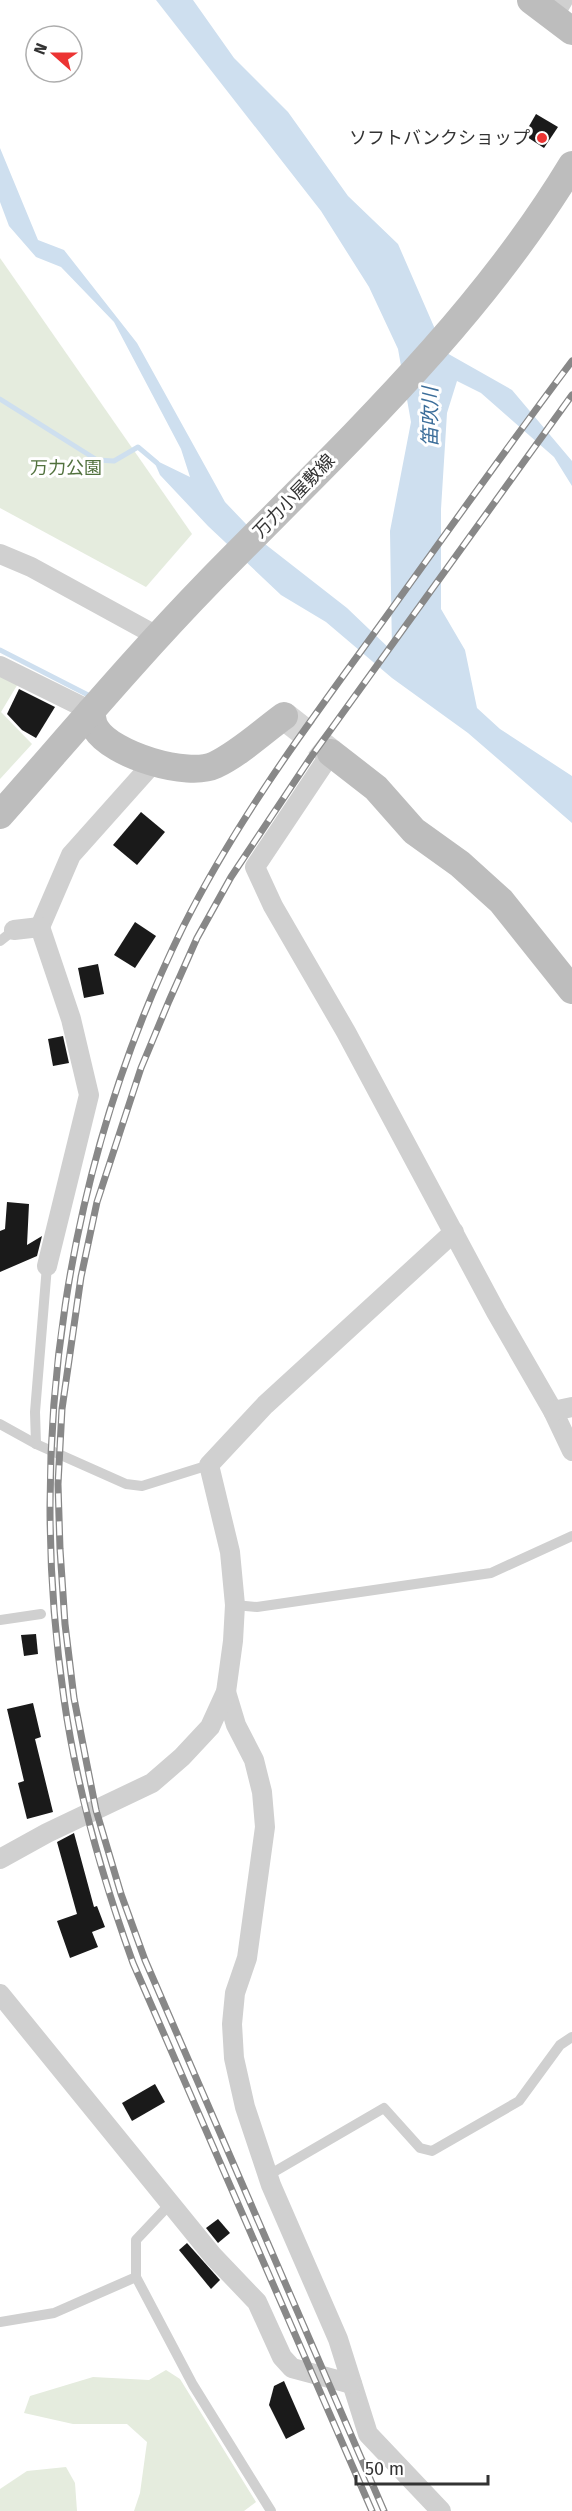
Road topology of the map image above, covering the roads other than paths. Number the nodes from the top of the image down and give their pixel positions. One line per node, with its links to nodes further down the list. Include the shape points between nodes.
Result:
1 (572, 165): 3 (main road, 万力小屋敷線, via 477,301)
2 (0, 555): 3 (street)
3 (163, 630): 5 (main road, 万力小屋敷線)
4 (0, 666): 5 (street)
5 (91, 711): 8 (main road, via 96,730 122,750); 9 (main road, 万力小屋敷線)
6 (284, 716): 8 (main road, via 216,765 199,771)
7 (330, 753): 12 (main road, via 376,788 414,831 460,864 501,901); 13 (street, via 255,867)
8 (154, 762): 10 (street, via 71,855)
9 (0, 815)
10 (40, 927): 11 (street); 14 (street, via 71,1019 89,1095)
11 (7, 936)
12 (572, 990)
13 (454, 1232): 15 (street); 19 (street, via 265,1405)
14 (47, 1266): 17 (lane)
15 (563, 1409): 18 (street)
16 (0, 1424): 17 (lane)
17 (36, 1443): 19 (lane, via 126,1484 142,1486)
18 (572, 1451)
19 (209, 1465): 21 (street, via 230,1552)
20 (572, 1536): 21 (lane, via 491,1573 257,1607)
21 (235, 1605): 24 (street)
22 (41, 1614): 23 (lane)
23 (0, 1620)
24 (226, 1692): 25 (street, via 210,1727 152,1784); 28 (street, via 236,1725 254,1760 265,1827 247,1958 232,2024 234,2058 245,2107)
25 (0, 1858)
26 (0, 1994): 29 (street)
27 (572, 2037): 28 (lane, via 560,2045 519,2101 432,2151 420,2148 384,2108)
28 (267, 2176): 32 (street, via 338,2339)
29 (170, 2204): 30 (lane, via 136,2240); 32 (street, via 257,2302 282,2357 292,2368)
30 (136, 2277): 31 (lane, via 54,2313); 33 (lane, via 193,2385)
31 (0, 2322)
32 (352, 2384): 34 (street, via 368,2434)
33 (271, 2511)
34 (441, 2511)

